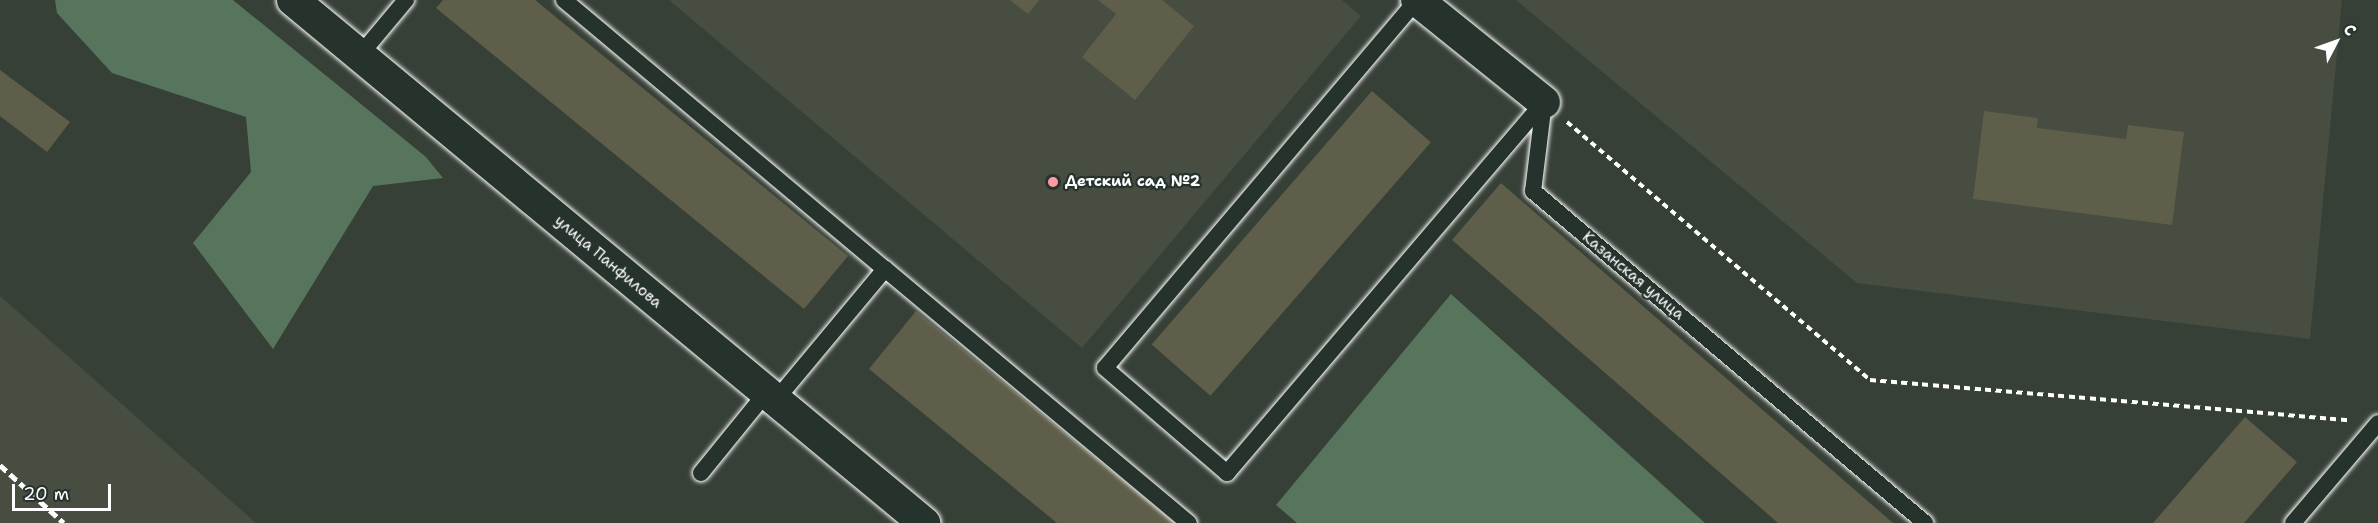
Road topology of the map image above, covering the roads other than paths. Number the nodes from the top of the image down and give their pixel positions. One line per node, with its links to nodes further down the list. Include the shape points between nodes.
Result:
1 (293, 0): 5 (street, улица Панфилова)
2 (406, 0): 5 (lane)
3 (564, 0): 7 (lane)
4 (1417, 0): 6 (street); 6 (lane, via 1106,368 1227,473)
5 (360, 55): 8 (street, улица Панфилова)
6 (1544, 102): 13 (lane, Казанская улица, via 1533,191)
7 (885, 268): 8 (lane); 12 (lane)
8 (770, 397): 10 (lane); 11 (street, улица Панфилова)
9 (2378, 423): 14 (lane)
10 (701, 473)
11 (924, 523)
12 (1190, 523)
13 (1925, 523)
14 (2293, 523)

